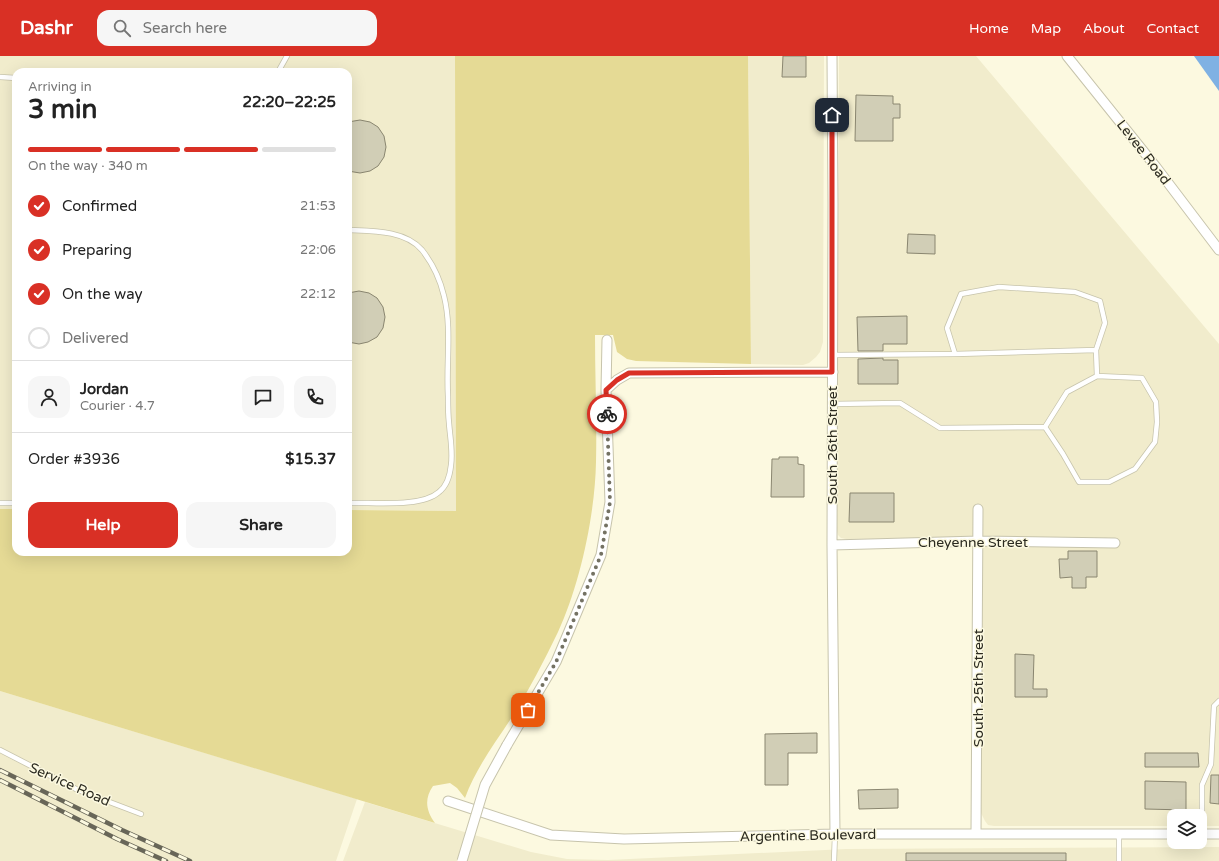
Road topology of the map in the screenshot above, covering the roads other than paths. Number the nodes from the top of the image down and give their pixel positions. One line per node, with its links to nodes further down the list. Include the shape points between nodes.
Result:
1 (287, 56): 4 (lane)
2 (832, 56): 12 (street, South 26th Street)
3 (1067, 56): 8 (street, Levee Road)
4 (280, 68)
5 (0, 77): 6 (lane)
6 (12, 78)
7 (352, 230): 20 (lane, via 388,233 407,239 421,249 440,279 447,317 452,464 446,484 433,497 414,502)
8 (1219, 250)
9 (607, 340): 15 (street)
10 (1096, 350): 11 (lane); 11 (lane, via 1106,323 1100,301 1075,292 999,287 961,294 947,328); 14 (lane)
11 (955, 354): 12 (lane)
12 (833, 355): 13 (street, South 26th Street)
13 (832, 372): 15 (street, via 629,373); 16 (street, South 26th Street)
14 (1097, 376): 17 (lane, via 1067,392); 17 (lane, via 1142,378 1156,402 1155,442 1135,469 1109,482 1079,482)
15 (606, 390): 36 (street, bridge, via 610,502 601,555 556,662 485,785)
16 (832, 404): 17 (lane, via 900,403 940,428); 24 (street, South 26th Street)
17 (1045, 427)
18 (0, 503): 19 (lane)
19 (12, 503)
20 (352, 503)
21 (978, 509): 22 (street, South 25th Street)
22 (979, 541): 23 (street, Cheyenne Street); 24 (street, Cheyenne Street); 32 (street, South 25th Street)
23 (1115, 543)
24 (832, 545): 31 (street, South 26th Street)
25 (1219, 701): 28 (lane, via 1214,706 1211,764 1202,785)
26 (0, 750): 29 (lane, Service Road, via 78,790)
27 (448, 801): 31 (street, Argentine Boulevard, via 551,835 624,839)
28 (1202, 809)
29 (141, 814)
30 (1119, 833): 32 (street, Argentine Boulevard); 33 (street, Argentine Boulevard); 38 (lane)
31 (835, 834): 32 (street, Argentine Boulevard); 37 (lane)
32 (976, 834)
33 (1167, 834)
34 (1207, 834): 35 (street)
35 (1219, 834)
36 (462, 861)
37 (834, 861)
38 (1119, 861)

